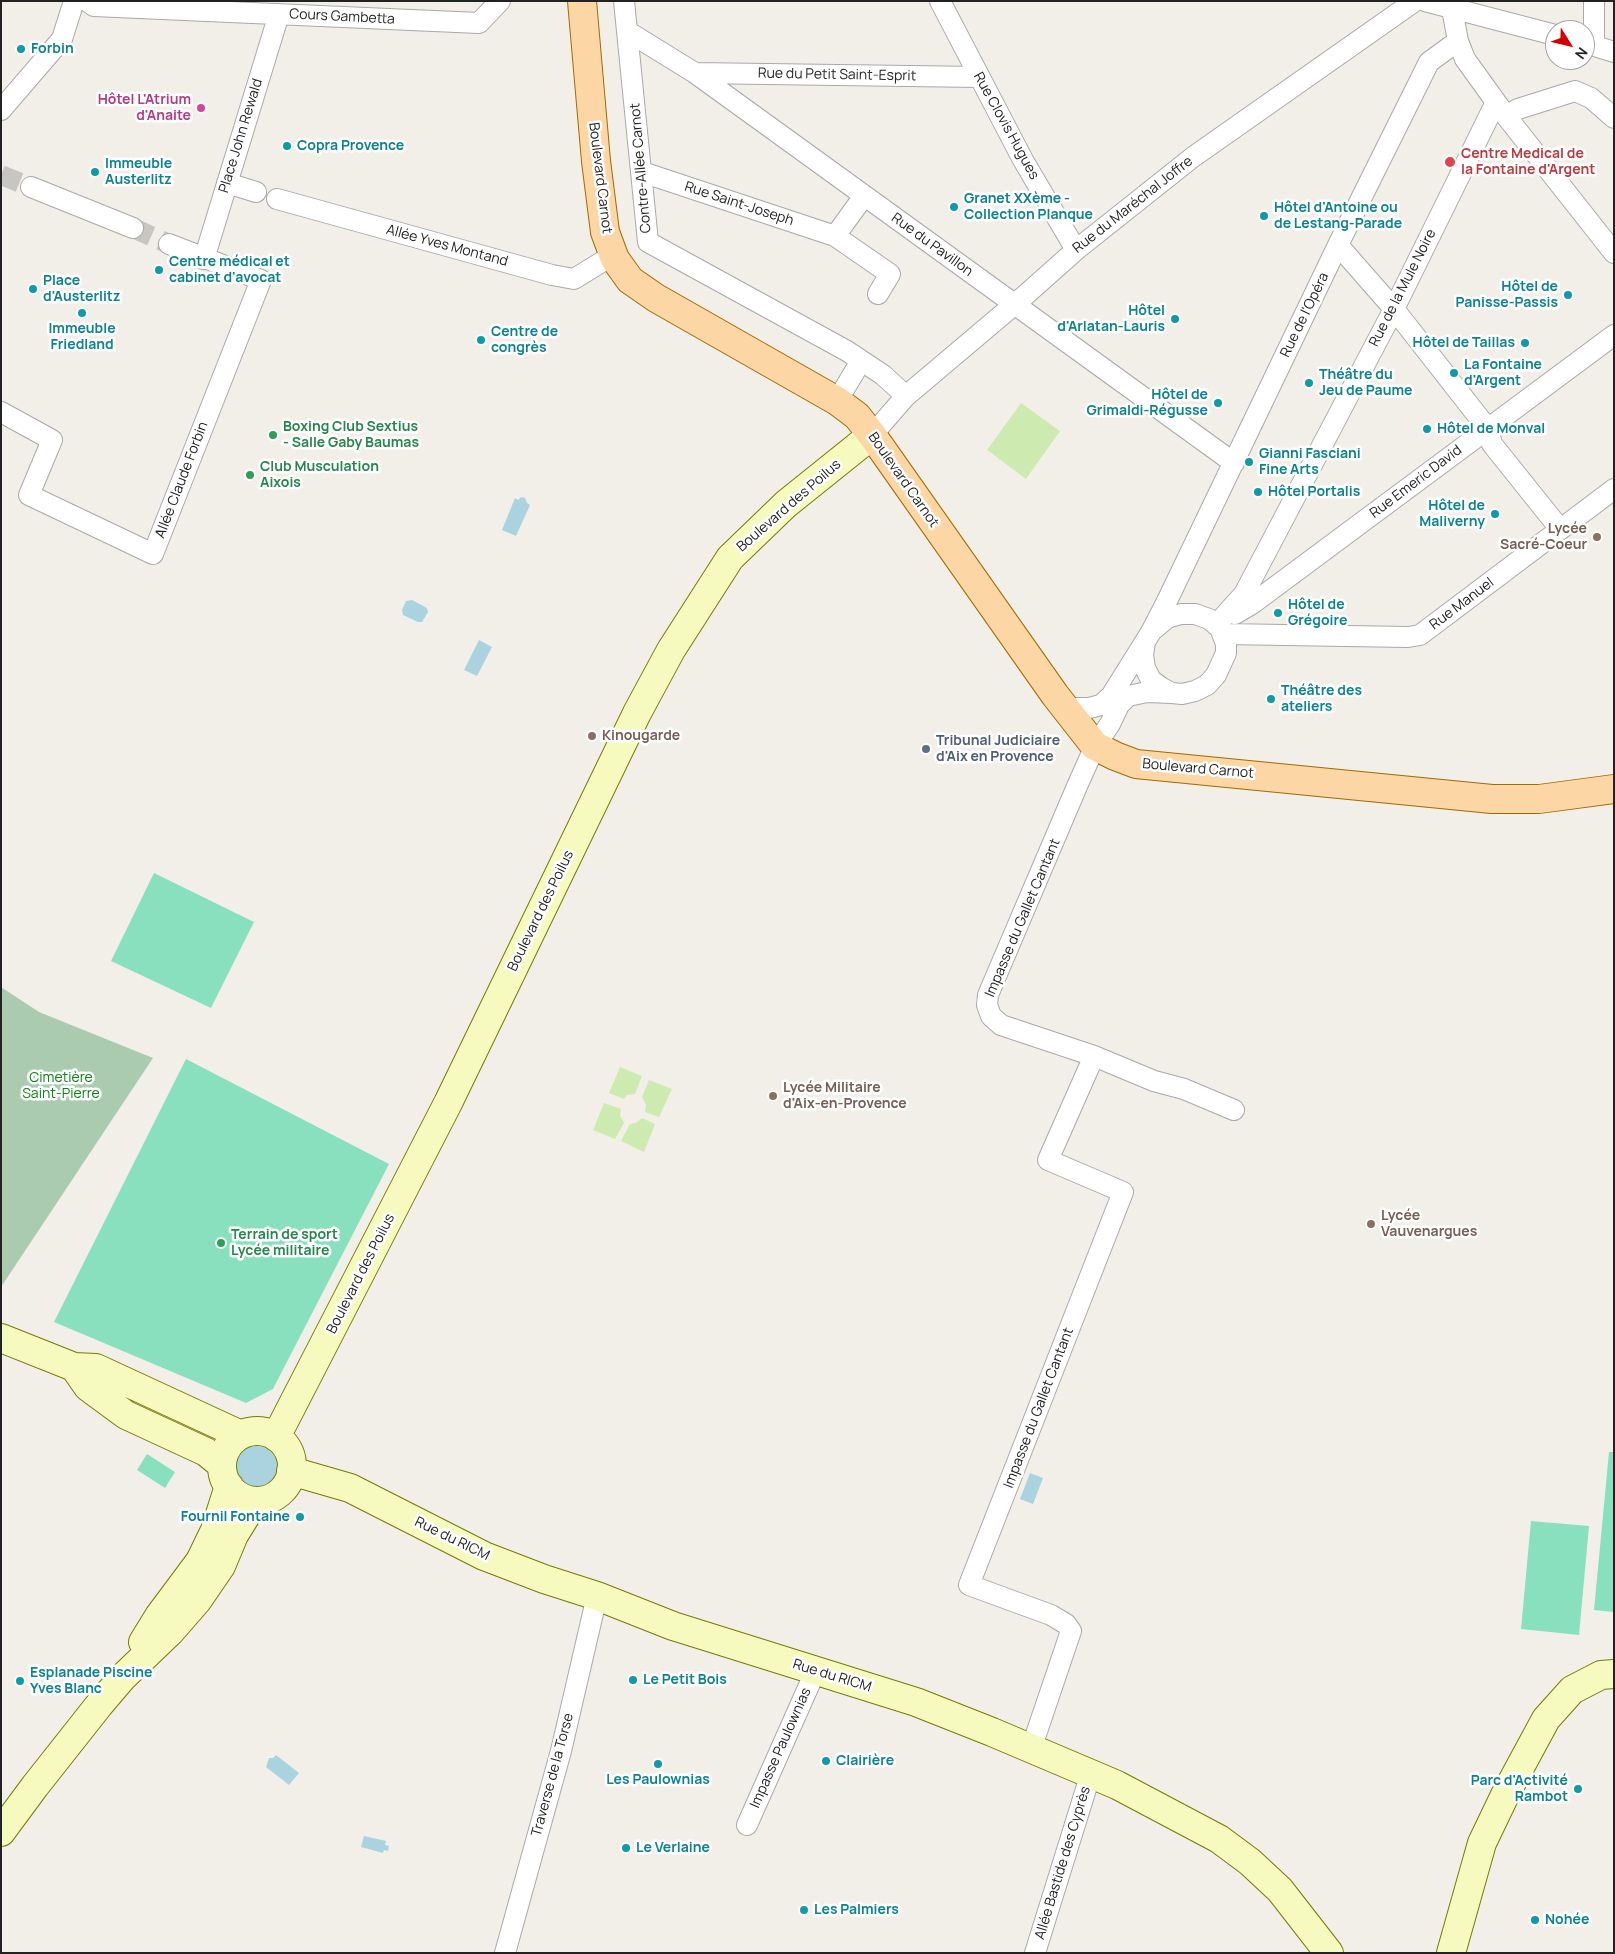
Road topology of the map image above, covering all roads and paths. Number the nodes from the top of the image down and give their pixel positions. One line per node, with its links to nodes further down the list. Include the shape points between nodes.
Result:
1 (74, 1): 21 (street, via 62,39)
2 (87, 1): 11 (street, Cours Gambetta, via 94,6)
3 (500, 1): 11 (street, Cours Gambetta, via 479,23)
4 (624, 1): 13 (street, Contre-Allée Carnot)
5 (940, 1): 19 (street, Rue Clovis Hugues)
6 (1415, 1): 33 (street, Rue du Maréchal Joffre, via 1193,157)
7 (1424, 1): 10 (street)
8 (1594, 1): 12 (street)
9 (576, 4): 35 (main road, Boulevard Carnot, via 605,232)
10 (1454, 5): 14 (street); 15 (street)
11 (279, 14): 24 (street, Place John Rewald)
12 (1592, 20)
13 (627, 31): 18 (street, Rue du Pavillon); 23 (street, Contre-Allée Carnot)
14 (1545, 32)
15 (1458, 41): 20 (street, via 1465,59); 32 (street, Rue de l'Opéra, via 1429,62)
16 (1595, 46): 17 (street)
17 (1614, 52)
18 (695, 72): 19 (street, Rue du Petit Saint-Esprit); 27 (street, Rue du Pavillon)
19 (979, 77): 33 (street, Rue Clovis Hugues)
20 (1501, 109): 22 (street, via 1518,109 1575,91 1583,93); 34 (street); 39 (street, Rue de la Mule Noire)
21 (1, 110)
22 (1614, 118)
23 (642, 172): 30 (street, Rue Saint-Joseph); 41 (street, Contre-Allée Carnot, via 648,242)
24 (227, 183): 26 (street); 36 (street, Place John Rewald)
25 (31, 187): 29 (street)
26 (256, 192)
27 (864, 196): 30 (street); 38 (street, Rue du Pavillon)
28 (277, 199): 35 (street, Allée Yves Montand, via 574,279)
29 (133, 228)
30 (835, 236): 37 (street, Rue Saint-Joseph, via 890,274)
31 (169, 244): 36 (street)
32 (1338, 244): 39 (street); 47 (street, Rue de l'Opéra)
33 (1076, 250): 38 (street, Rue du Maréchal Joffre)
34 (1614, 254)
35 (613, 255): 43 (main road, Boulevard Carnot, via 630,280 656,298)
36 (204, 259): 44 (street, Allée Claude Forbin, via 261,280 153,554 29,495 52,440)
37 (878, 294)
38 (1014, 305): 42 (street, Rue du Maréchal Joffre); 47 (street, Rue du Pavillon)
39 (1394, 310): 45 (street); 50 (street, Rue de la Mule Noire, via 1244,594)
40 (1614, 335): 45 (street, Rue Emeric David)
41 (861, 361): 42 (street); 43 (street)
42 (906, 396): 46 (street, Rue du Maréchal Joffre)
43 (837, 401): 46 (main road, Boulevard Carnot, via 857,416)
44 (1, 412)
45 (1488, 429): 49 (street, via 1492,444); 50 (street, Rue Emeric David)
46 (872, 435): 53 (main road, Boulevard Carnot); 61 (main road, Boulevard des Poilus, via 786,504 730,558 670,650 448,1103)
47 (1234, 463): 51 (street, Rue de l'Opéra)
48 (1614, 489): 49 (street, Rue Manuel)
49 (1560, 530): 50 (street, Rue Manuel, via 1420,635 1408,638)
50 (1219, 630): 51 (street, via 1209,619 1181,614 1167,618); 52 (street, via 1226,644 1226,653 1216,675 1195,691)
51 (1148, 637): 52 (street, via 1143,654 1145,668 1151,680); 53 (street, Rue de l'Opéra, via 1111,696 1101,705)
52 (1172, 694): 54 (street, Impasse du Gallet Cantant, via 1147,692 1128,696 1119,705)
53 (1064, 708): 54 (main road, Boulevard Carnot)
54 (1095, 746): 55 (main road, Boulevard Carnot, via 1136,764 1492,799 1539,799); 56 (street, Impasse du Gallet Cantant, via 988,995 987,1005 990,1016 1001,1025)
55 (1614, 789)
56 (1094, 1056): 57 (street, Impasse du Gallet Cantant, via 1154,1082 1184,1089); 69 (street, Impasse du Gallet Cantant, via 1048,1160 1123,1192 970,1586 1051,1615 1071,1631)
57 (1234, 1110)
58 (1, 1338): 59 (main road)
59 (74, 1367): 60 (main road, via 96,1368); 63 (main road, via 88,1387 126,1415 206,1452)
60 (242, 1435): 61 (main road, via 259,1431); 63 (main road, via 228,1447)
61 (276, 1437): 62 (main road, via 289,1452)
62 (292, 1471): 64 (main road, via 289,1481 279,1493); 65 (main road, Rue du RICM, via 350,1488 484,1556)
63 (226, 1475): 64 (main road, via 240,1496); 68 (main road, via 215,1530 200,1561 159,1616)
64 (255, 1501): 68 (main road, via 234,1535 221,1566 197,1601)
65 (598, 1596): 66 (main road, Rue du RICM, via 673,1626); 74 (street, Traverse de la Torse, via 561,1752)
66 (815, 1672): 69 (main road, Rue du RICM, via 916,1702); 71 (street, Impasse Paulownias)
67 (1614, 1674): 73 (main road, via 1602,1675 1572,1690 1546,1719 1482,1843)
68 (122, 1678): 72 (main road)
69 (1031, 1749): 70 (main road, Rue du RICM)
70 (1090, 1773): 75 (street, Allée Bastide des Cyprès); 76 (main road, Rue du RICM, via 1220,1839 1280,1890)
71 (747, 1825)
72 (1, 1832)
73 (1449, 1949)
74 (505, 1953)
75 (1035, 1953)
76 (1329, 1953)

